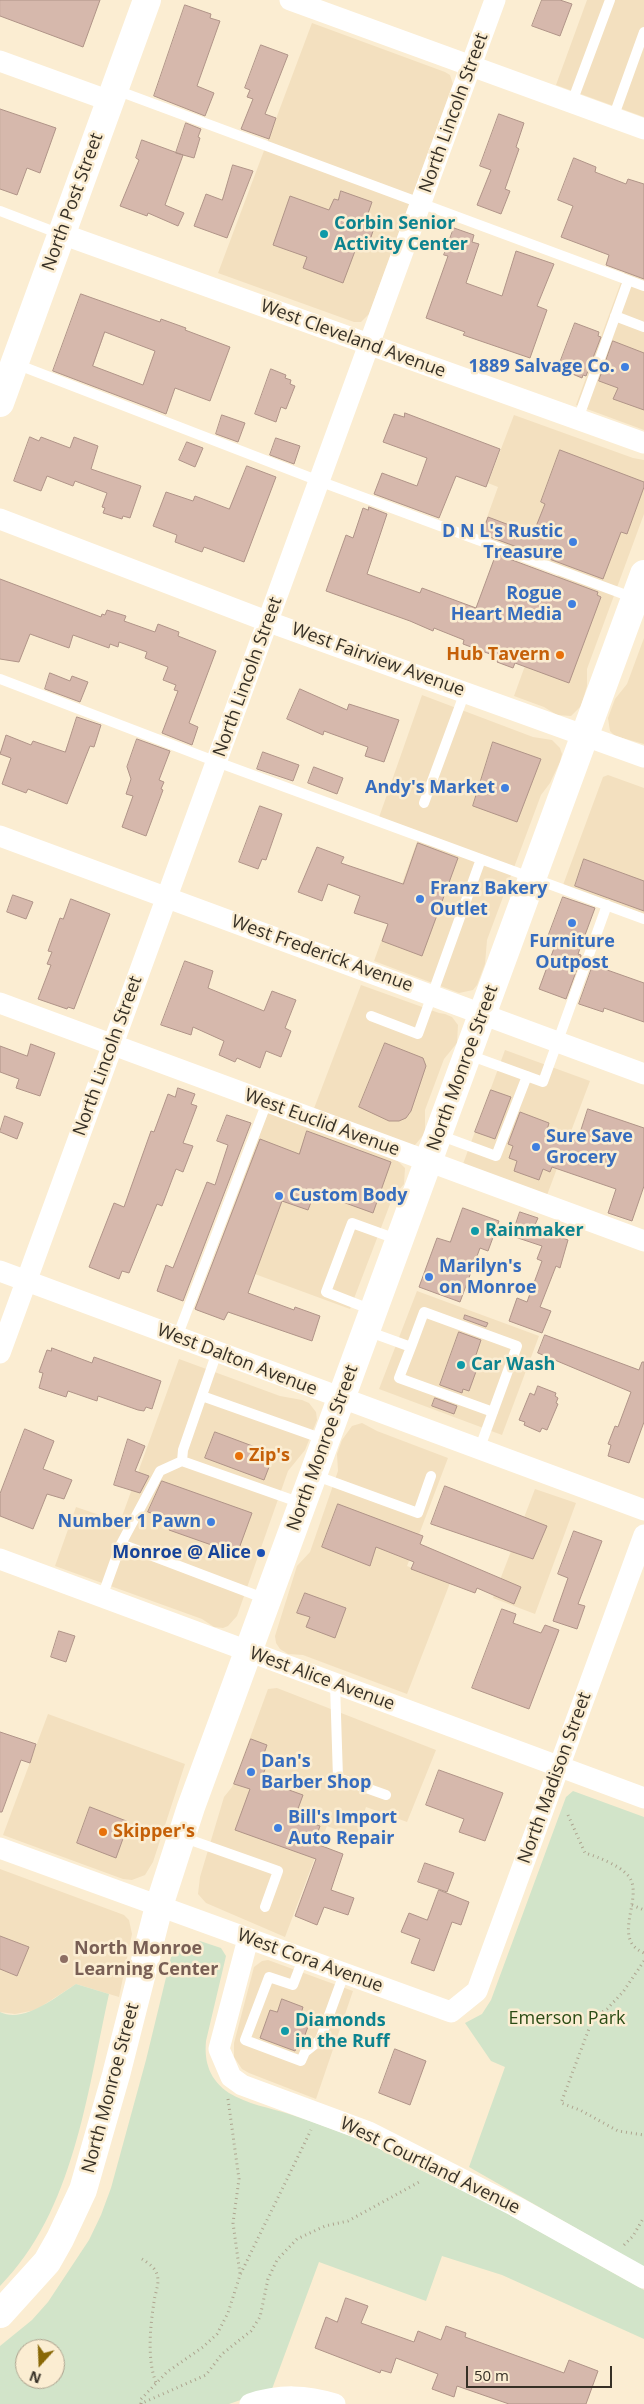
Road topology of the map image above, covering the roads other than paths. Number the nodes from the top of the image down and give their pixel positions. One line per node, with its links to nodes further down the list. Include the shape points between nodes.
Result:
1 (147, 0): 8 (main road, North Post Street)
2 (290, 0): 7 (street)
3 (495, 0): 7 (street, North Lincoln Street)
4 (610, 0): 9 (lane)
5 (644, 32): 10 (lane)
6 (0, 61): 8 (street)
7 (471, 66): 9 (street); 12 (street, North Lincoln Street)
8 (113, 95): 12 (lane); 14 (main road, North Post Street)
9 (572, 102): 10 (street)
10 (612, 118): 11 (street)
11 (644, 129)
12 (420, 204): 15 (lane); 19 (street, North Lincoln Street)
13 (0, 211): 14 (lane)
14 (62, 234): 19 (street, West Cleveland Avenue); 20 (main road, North Post Street)
15 (628, 281): 16 (lane); 17 (lane)
16 (644, 286)
17 (616, 316): 18 (lane); 22 (lane)
18 (644, 326)
19 (369, 345): 22 (street, West Cleveland Avenue); 24 (street, North Lincoln Street)
20 (7, 361): 21 (main road, North Post Street); 24 (lane)
21 (0, 403)
22 (578, 419): 23 (street, West Cleveland Avenue)
23 (644, 443)
24 (319, 481): 26 (lane); 27 (street, North Lincoln Street)
25 (0, 520): 27 (street, West Fairview Avenue)
26 (641, 591): 30 (main road, North Monroe Street)
27 (269, 622): 29 (street, West Fairview Avenue); 32 (street, North Lincoln Street)
28 (0, 679): 32 (lane)
29 (466, 692): 30 (street, West Fairview Avenue); 33 (lane)
30 (585, 734): 31 (street, West Fairview Avenue); 36 (main road, North Monroe Street)
31 (644, 757)
32 (217, 762): 35 (lane); 37 (street, North Lincoln Street)
33 (424, 803)
34 (0, 836): 37 (street, West Frederick Avenue)
35 (481, 859): 36 (lane); 40 (lane)
36 (532, 878): 38 (lane); 42 (main road, North Monroe Street)
37 (167, 896): 40 (street, West Frederick Avenue); 45 (street, North Lincoln Street)
38 (607, 905): 39 (lane); 44 (lane)
39 (644, 918)
40 (432, 994): 42 (street, West Frederick Avenue); 43 (lane, via 418,1034)
41 (0, 1003): 45 (street, West Euclid Avenue)
42 (482, 1013): 44 (street, West Frederick Avenue); 46 (main road, North Monroe Street)
43 (371, 1016)
44 (558, 1041): 47 (street, West Frederick Avenue); 48 (lane, via 543,1082)
45 (112, 1044): 49 (street, West Euclid Avenue); 55 (street, North Lincoln Street)
46 (467, 1055): 48 (lane); 50 (main road, North Monroe Street)
47 (644, 1074)
48 (527, 1076): 50 (lane, via 496,1156)
49 (267, 1102): 51 (street, West Euclid Avenue); 57 (lane)
50 (439, 1135): 51 (main road, North Monroe Street)
51 (429, 1162): 52 (main road, North Monroe Street); 53 (street, West Euclid Avenue)
52 (400, 1241): 56 (main road, North Monroe Street); 56 (lane, via 352,1223 326,1292)
53 (644, 1241)
54 (0, 1272): 55 (street, West Dalton Avenue)
55 (27, 1281): 57 (street, West Dalton Avenue); 60 (street, North Lincoln Street)
56 (370, 1321): 58 (lane); 62 (main road, North Monroe Street)
57 (177, 1337): 59 (street, West Dalton Avenue)
58 (410, 1347): 63 (lane, via 400,1378); 63 (lane, via 424,1312 517,1346)
59 (217, 1352): 61 (lane); 62 (street, West Dalton Avenue)
60 (0, 1353)
61 (202, 1396): 64 (lane); 66 (lane)
62 (341, 1399): 64 (main road, North Monroe Street); 65 (street, West Dalton Avenue)
63 (493, 1412): 65 (lane)
64 (326, 1440): 67 (main road, North Monroe Street)
65 (479, 1450): 70 (street, West Dalton Avenue)
66 (182, 1461): 69 (lane); 72 (lane, via 160,1471)
67 (313, 1475): 68 (lane, via 418,1513); 69 (main road, North Monroe Street)
68 (431, 1476)
69 (302, 1504): 75 (main road, North Monroe Street)
70 (644, 1510)
71 (644, 1535): 78 (street, North Madison Street)
72 (121, 1544): 74 (lane); 75 (lane)
73 (0, 1559): 74 (street, West Alice Avenue)
74 (102, 1597): 76 (street, West Alice Avenue)
75 (267, 1599): 76 (main road, North Monroe Street)
76 (248, 1652): 77 (street, West Alice Avenue); 81 (main road, North Monroe Street)
77 (334, 1684): 78 (street, West Alice Avenue); 79 (lane, via 338,1778)
78 (559, 1767): 80 (street, West Alice Avenue); 88 (street, North Madison Street, via 477,1991)
79 (386, 1795)
80 (644, 1798)
81 (181, 1837): 83 (main road, North Monroe Street); 84 (lane, via 278,1871)
82 (0, 1848): 83 (street, West Cora Avenue)
83 (159, 1906): 85 (street, West Cora Avenue); 90 (main road, North Monroe Street, via 116,2075 82,2190 47,2262)
84 (265, 1907)
85 (248, 1939): 86 (street, West Cora Avenue); 89 (street, West Courtland Avenue, via 219,2049 231,2077 242,2085 369,2132 515,2206)
86 (303, 1959): 87 (street, West Cora Avenue); 87 (lane, via 293,1985 268,1976 245,2040 301,2061 305,2052 320,2040)
87 (344, 1974): 88 (street, West Cora Avenue)
88 (451, 2012)
89 (644, 2278)
90 (0, 2314)
91 (250, 2404): 92 (street, via 278,2397 312,2397)
92 (335, 2404)

